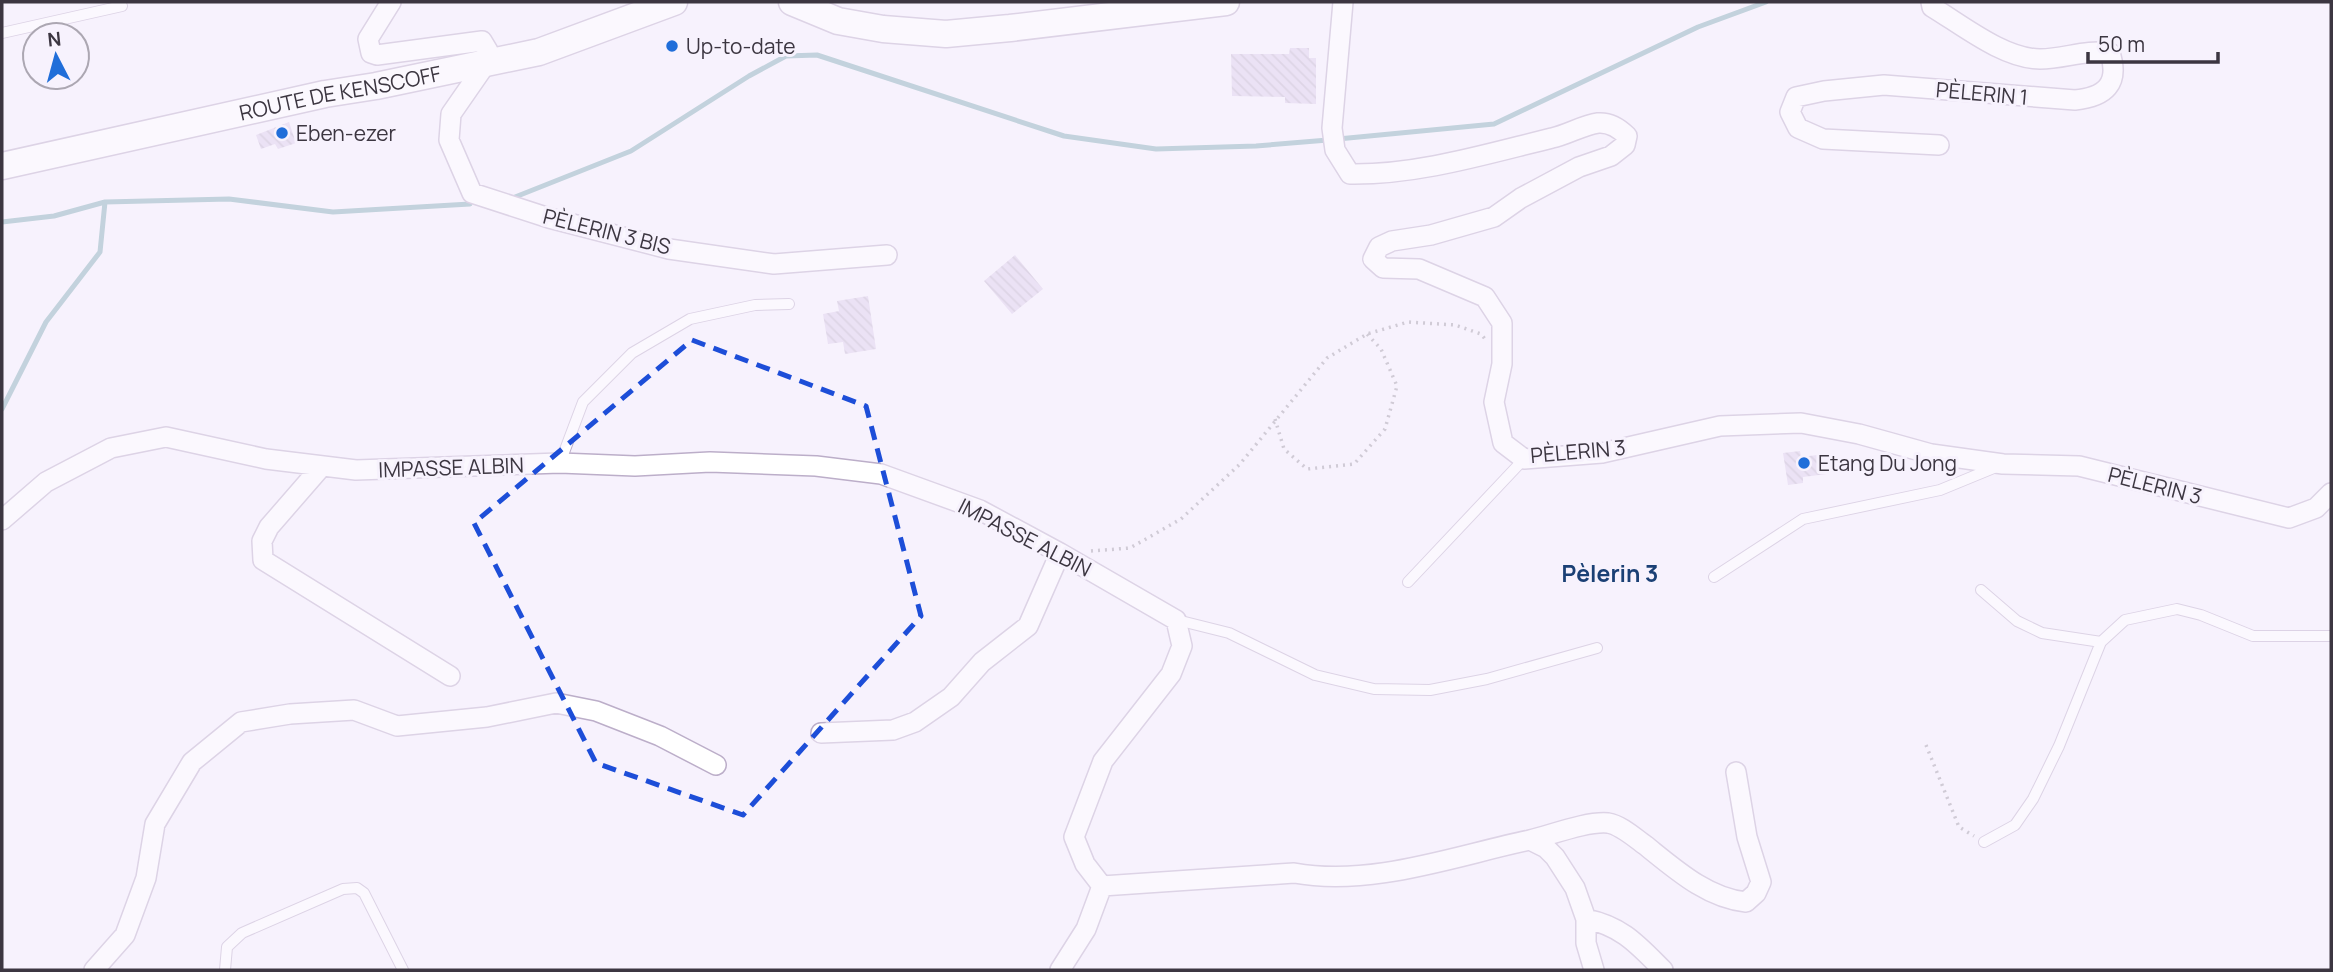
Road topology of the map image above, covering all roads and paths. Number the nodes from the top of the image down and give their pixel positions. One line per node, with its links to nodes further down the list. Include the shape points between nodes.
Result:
1 (391, 2): 9 (street, via 368,39 371,52 377,55 482,41 488,51)
2 (674, 2): 9 (main road, ROUTE DE KENSCOFF, via 539,52)
3 (792, 2): 4 (main road, via 838,21 946,34)
4 (1226, 2)
5 (1343, 2): 15 (street, PÈLERIN 3, via 1332,128 1335,150 1350,174 1384,174 1481,156 1600,123 1618,127 1627,136 1625,145 1611,156 1579,167 1494,217 1392,241 1380,247 1373,259 1382,268 1419,269 1485,297 1502,323)
6 (1931, 2): 10 (street, PÈLERIN 1, via 1932,7 2010,54 2038,59 2092,50 2110,53 2115,68 2111,84 2094,98 1884,85 1796,97 1790,112 1798,128 1823,139)
7 (122, 6): 8 (lane)
8 (2, 33)
9 (485, 65): 11 (main road, ROUTE DE KENSCOFF, via 311,97); 12 (street, PÈLERIN 3 BIS, via 452,114 450,140 471,193 669,248 774,264)
10 (1939, 145)
11 (2, 166)
12 (887, 255)
13 (789, 304): 18 (lane, via 755,305 690,319 632,353 583,402)
14 (1367, 334): 15 (path, via 1408,322 1455,325 1481,334); 16 (path, via 1327,358); 16 (path, via 1381,349 1397,386 1385,429 1354,464 1307,469 1284,449)
15 (1502, 364): 17 (street, PÈLERIN 3, via 1494,402 1503,443)
16 (1275, 419): 23 (path, via 1240,464 1181,519)
17 (1524, 459): 19 (street, PÈLERIN 3, via 1602,453 1720,426 1801,423 1859,433 1931,454); 26 (lane)
18 (560, 463): 20 (street, IMPASSE ALBIN, via 356,470); 24 (street, IMPASSE ALBIN, via 635,466 709,462 817,466 881,474 980,510)
19 (2003, 464): 21 (street, PÈLERIN 3, via 2079,466 2289,518 2316,508); 25 (lane, via 1940,490 1803,519)
20 (322, 466): 22 (street, IMPASSE ALBIN, via 166,437 111,448 46,482); 32 (street, via 269,527 262,541 263,560)
21 (2331, 493)
22 (2, 520)
23 (1130, 548)
24 (1060, 553): 28 (street, IMPASSE ALBIN); 33 (street, via 1028,626 982,662 951,697 915,722 893,730)
25 (1714, 577)
26 (1408, 582)
27 (1981, 590): 30 (lane, via 2017,621 2042,633)
28 (1176, 620): 31 (lane, via 1229,634 1315,675 1374,689 1430,690); 39 (street, via 1182,646 1171,674 1103,761 1074,837 1085,864)
29 (2331, 636): 30 (lane, via 2253,636 2177,609 2125,620)
30 (2101, 642): 38 (lane, via 2033,799 2015,825)
31 (1597, 649)
32 (450, 676)
33 (821, 733)
34 (1926, 745): 38 (path, via 1959,827)
35 (716, 765): 41 (street, via 596,711 556,703 487,717 397,726 354,710 241,722 192,762 155,824 146,878 125,935)
36 (1736, 772): 37 (street, via 1746,836 1761,882 1746,902 1694,883 1611,824 1597,823)
37 (1530, 840): 39 (street, via 1361,876 1322,878 1294,873); 40 (street, via 1555,857 1575,888)
38 (1984, 842)
39 (1102, 886): 44 (street, via 1086,929)
40 (1586, 919): 45 (street, via 1586,943); 46 (street, via 1607,923 1629,937)
41 (94, 970)
42 (225, 970): 43 (lane, via 227,947 242,933 343,889 357,888)
43 (403, 970)
44 (1060, 970)
45 (1594, 970)
46 (1663, 970)

